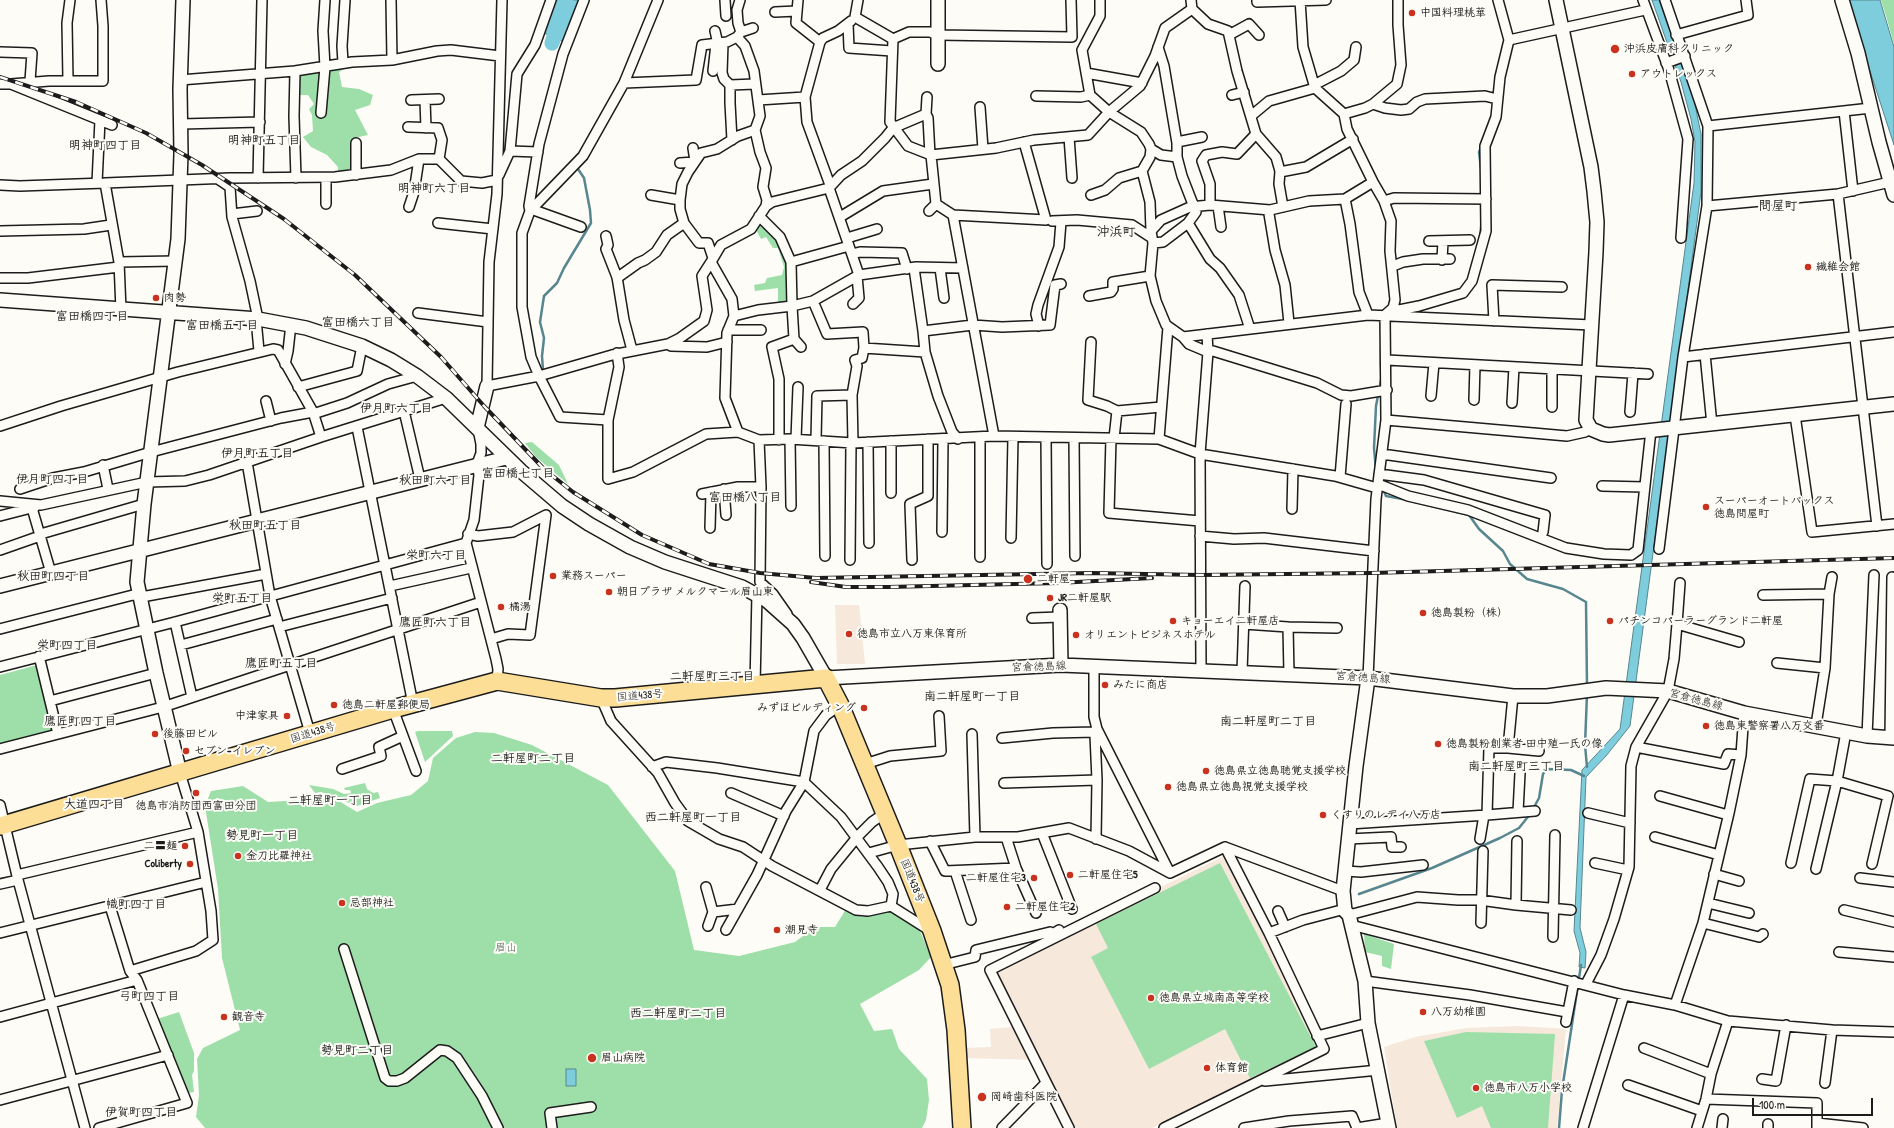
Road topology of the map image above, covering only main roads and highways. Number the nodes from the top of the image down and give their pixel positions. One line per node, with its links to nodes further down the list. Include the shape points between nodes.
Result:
1 (2, 825): 2 (highway, 国道438号, via 480,684 497,681 615,698 826,678 840,705 898,845 950,985 956,1030)
2 (962, 1128)

